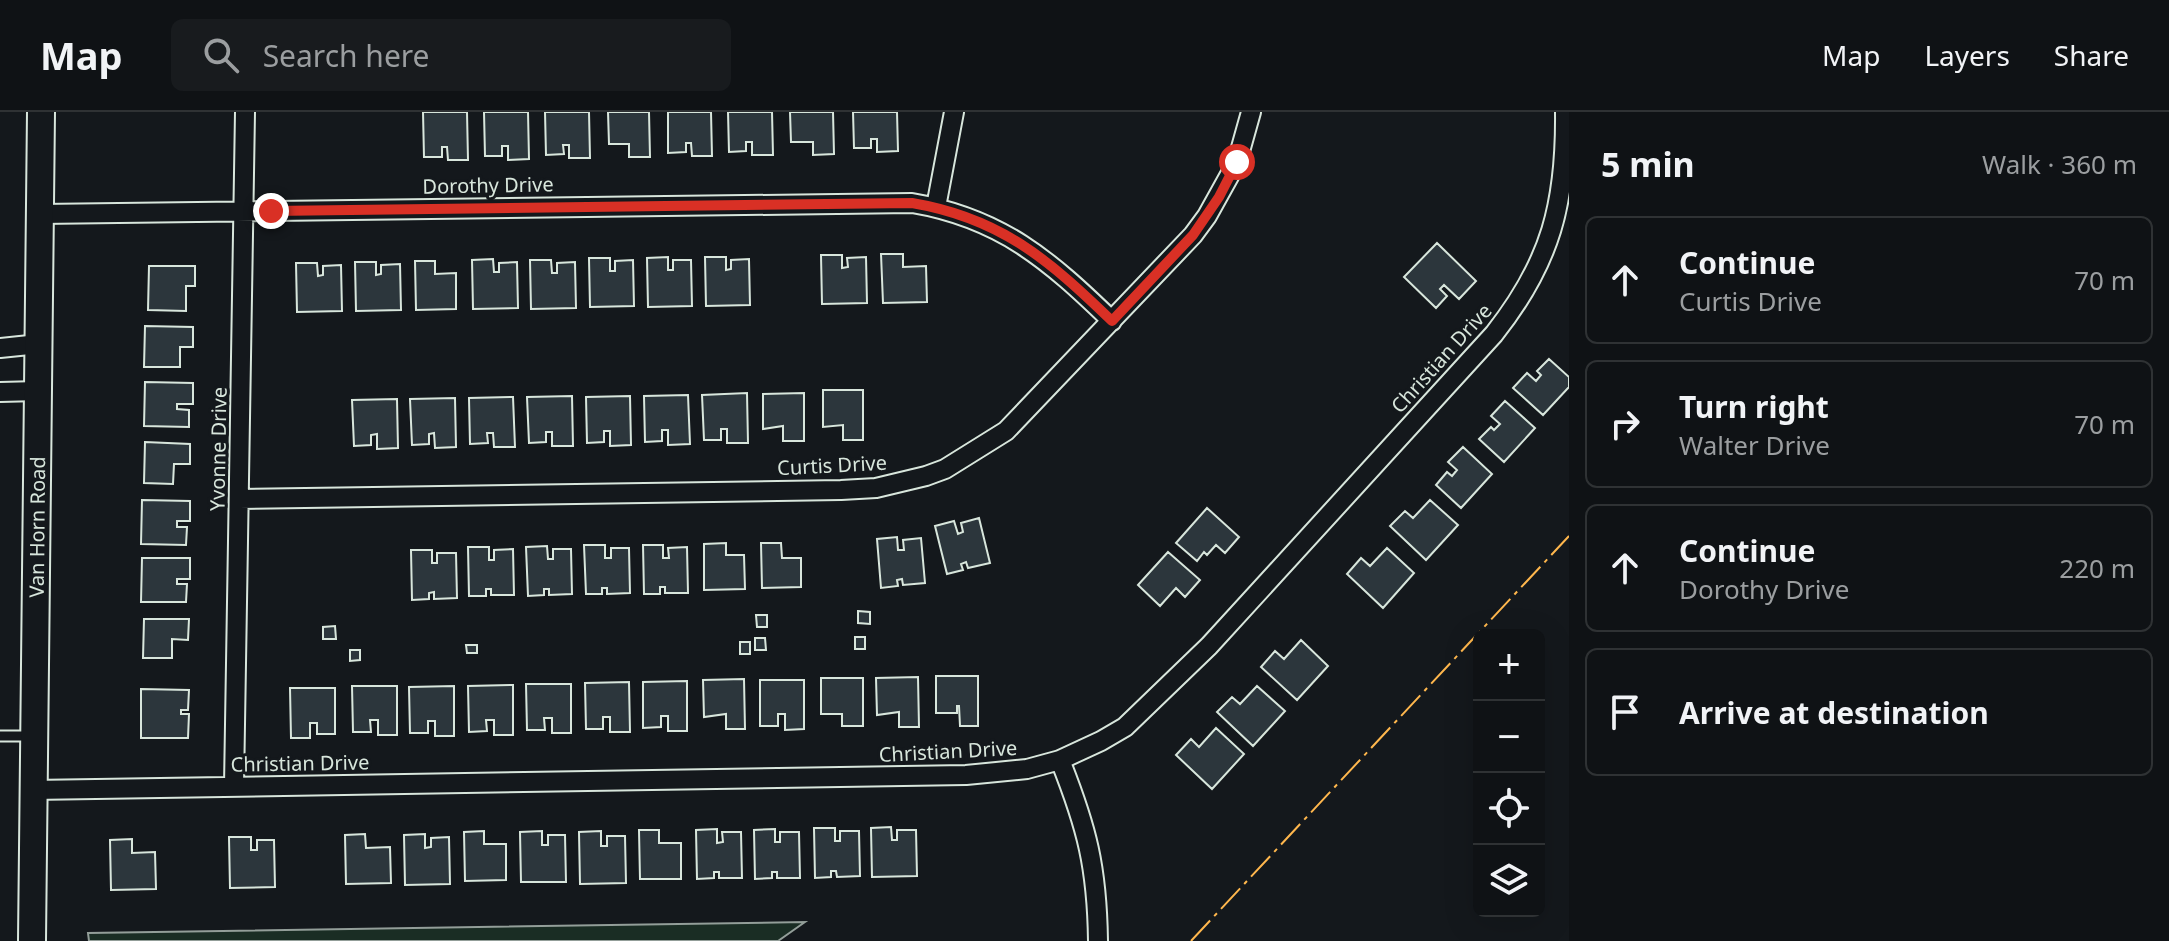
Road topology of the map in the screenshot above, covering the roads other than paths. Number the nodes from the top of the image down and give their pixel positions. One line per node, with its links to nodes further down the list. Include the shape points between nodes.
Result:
1 (41, 112): 8 (main road, Van Horn Road)
2 (245, 112): 7 (street, Yvonne Drive)
3 (954, 112): 6 (street)
4 (1251, 112): 9 (street, Curtis Drive, via 1237,162 1207,216)
5 (1565, 112): 17 (street, Christian Drive, via 1564,164 1554,224 1514,309 1187,669 1125,727)
6 (936, 207): 7 (street, Dorothy Drive, via 889,202); 9 (street, Dorothy Drive, via 1016,240 1064,275)
7 (244, 211): 8 (street, Dorothy Drive); 14 (street, Yvonne Drive)
8 (40, 214): 10 (main road, Van Horn Road)
9 (1112, 321): 14 (street, Curtis Drive, via 1006,431 945,469 894,485)
10 (39, 344): 11 (street); 12 (main road, Van Horn Road)
11 (0, 348)
12 (38, 391): 13 (street); 16 (main road, Van Horn Road)
13 (0, 392)
14 (239, 499): 18 (street, Yvonne Drive)
15 (0, 736): 16 (lane)
16 (33, 736): 19 (main road, Van Horn Road)
17 (1060, 760): 18 (street, Christian Drive, via 966,775); 21 (street, via 1090,844)
18 (234, 786): 19 (street, Christian Drive)
19 (32, 790): 20 (main road, Van Horn Road)
20 (32, 941)
21 (1098, 941)

